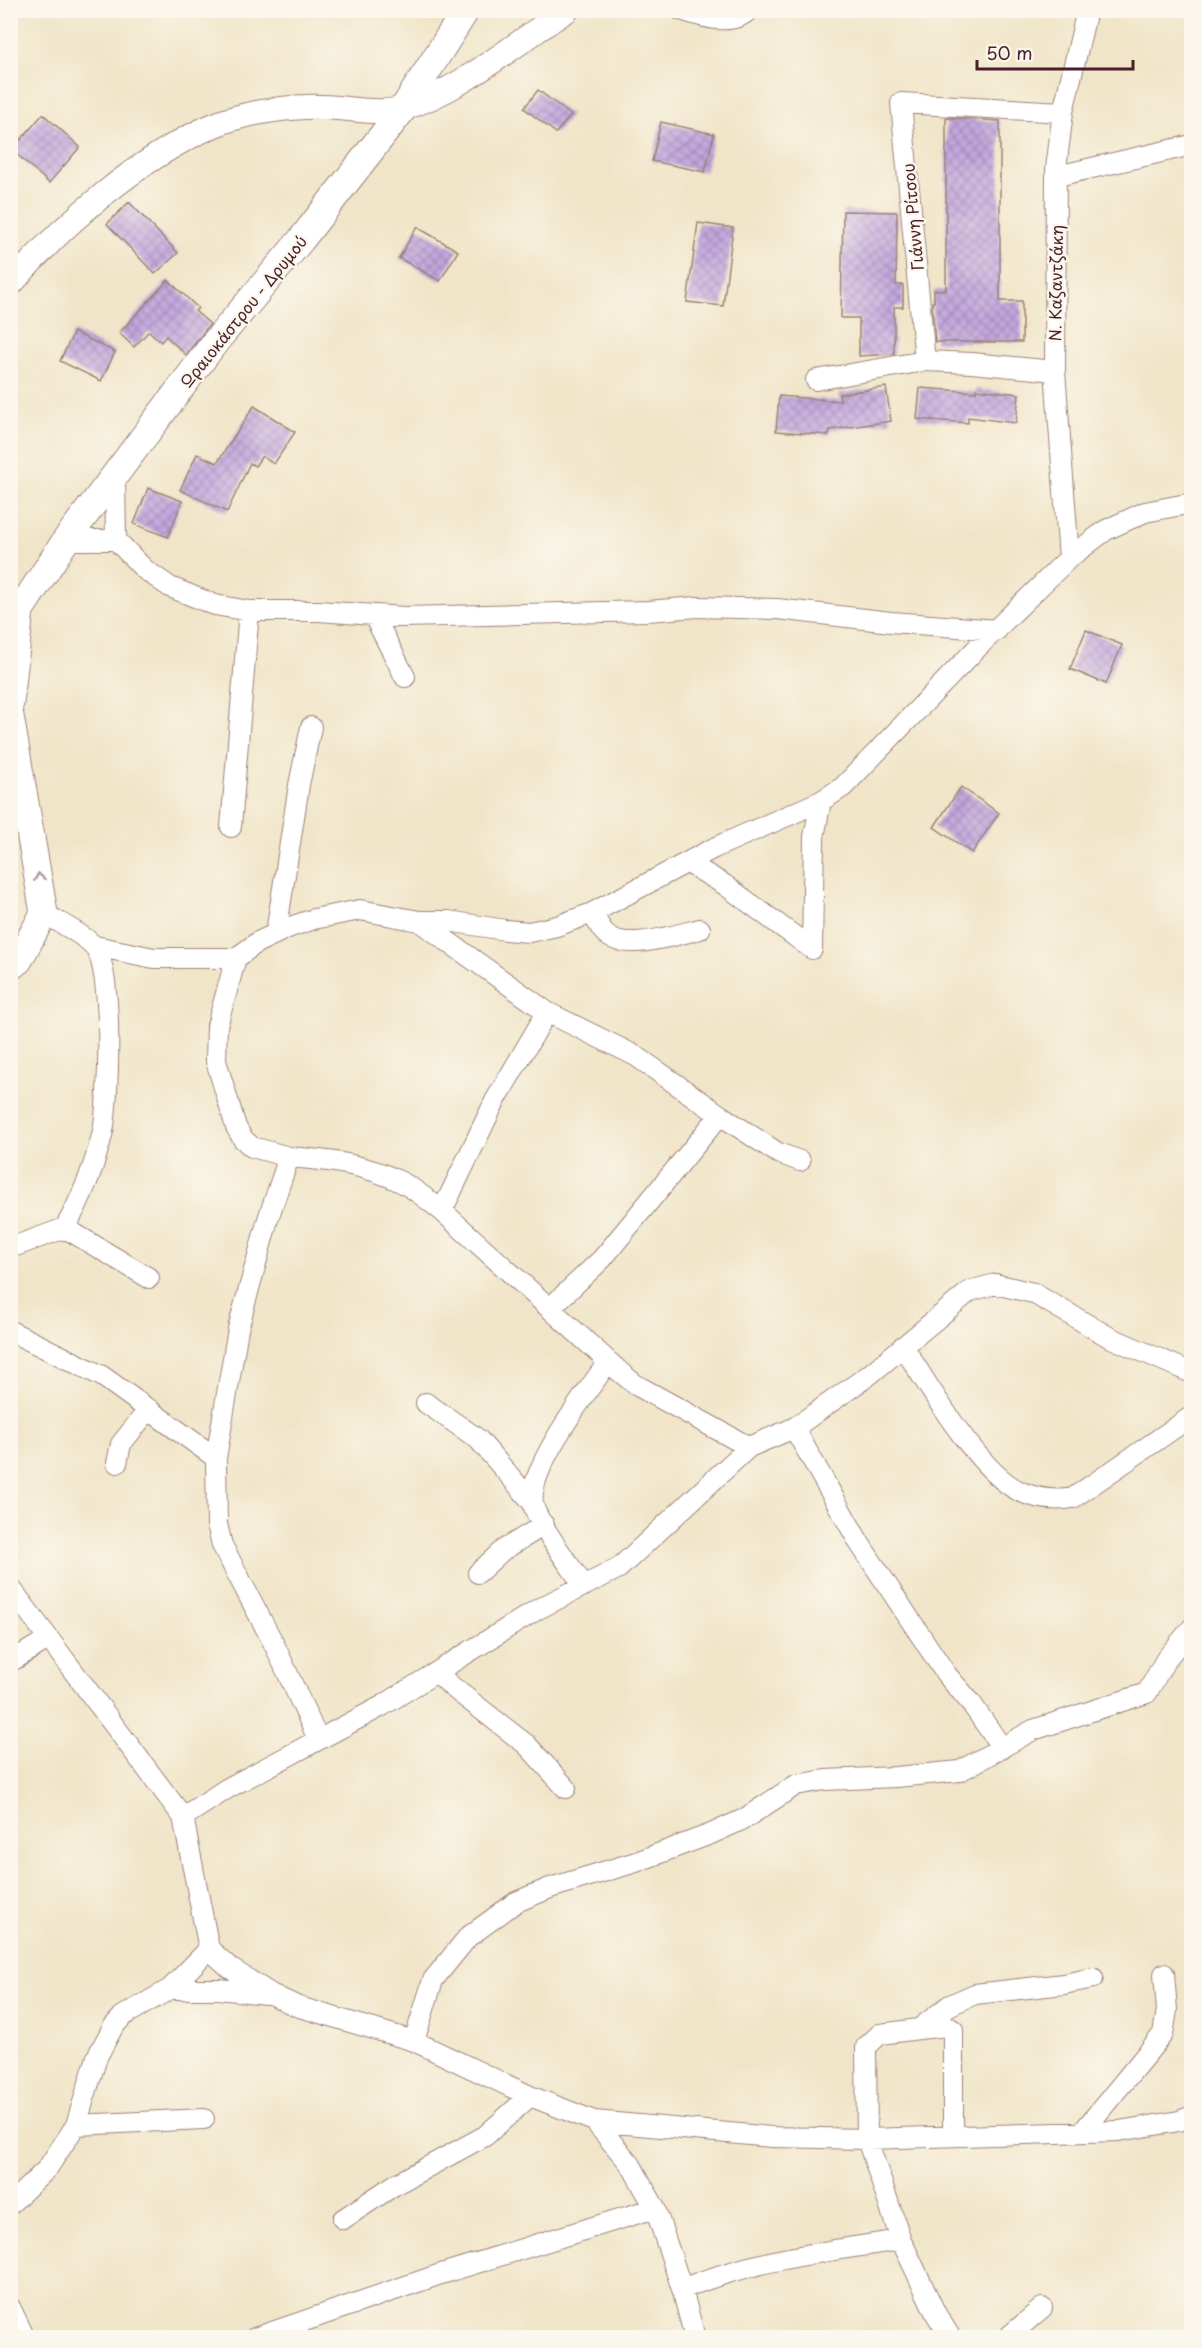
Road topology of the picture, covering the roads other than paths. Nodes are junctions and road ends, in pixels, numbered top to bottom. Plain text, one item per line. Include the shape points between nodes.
1 (466, 10) edge
2 (567, 10) edge
3 (681, 10) edge
4 (749, 10) edge
5 (1087, 10) edge
6 (403, 109) junction
7 (1063, 112) junction
8 (1191, 145) edge
9 (1057, 176) junction
10 (10, 285) edge
11 (925, 361) junction
12 (1054, 371) junction
13 (816, 380) dead end
14 (115, 477) junction
15 (1191, 503) edge
16 (66, 540) junction
17 (116, 540) junction
18 (1069, 558) junction
19 (15, 611) edge
20 (249, 611) junction
21 (374, 615) junction
22 (997, 630) junction
23 (405, 677) dead end
24 (10, 703) edge
25 (10, 716) edge
26 (311, 727) dead end
27 (821, 801) junction
28 (231, 827) dead end
29 (688, 863) junction
30 (592, 913) junction
31 (44, 914) junction
32 (419, 921) junction
33 (700, 929) dead end
34 (276, 933) junction
35 (95, 946) junction
36 (236, 958) junction
37 (10, 967) edge
38 (547, 1012) junction
39 (720, 1115) junction
40 (288, 1157) junction
41 (800, 1161) dead end
42 (442, 1211) junction
43 (65, 1228) junction
44 (10, 1248) edge
45 (149, 1278) dead end
46 (550, 1308) junction
47 (10, 1331) edge
48 (903, 1346) junction
49 (608, 1362) junction
50 (1191, 1373) edge
51 (426, 1403) dead end
52 (149, 1408) junction
53 (1191, 1416) edge
54 (794, 1428) junction
55 (750, 1447) junction
56 (216, 1458) junction
57 (117, 1463) dead end
58 (533, 1503) junction
59 (544, 1526) junction
60 (478, 1573) dead end
61 (584, 1586) junction
62 (10, 1587) edge
63 (1191, 1628) edge
64 (48, 1639) junction
65 (10, 1662) edge
66 (438, 1673) junction
67 (318, 1739) junction
68 (1002, 1748) junction
69 (567, 1788) dead end
70 (183, 1817) junction
71 (209, 1949) junction
72 (1164, 1974) dead end
73 (1093, 1978) dead end
74 (170, 1989) junction
75 (271, 1994) junction
76 (919, 2028) junction
77 (414, 2041) junction
78 (530, 2096) junction
79 (1191, 2116) edge
80 (204, 2119) dead end
81 (594, 2121) junction
82 (76, 2125) junction
83 (1084, 2130) junction
84 (953, 2135) junction
85 (867, 2139) junction
86 (10, 2205) edge
87 (655, 2208) junction
88 (343, 2219) dead end
89 (901, 2240) junction
90 (682, 2289) junction
91 (1042, 2308) dead end
92 (255, 2337) edge
93 (695, 2337) edge
94 (951, 2337) edge
95 (1007, 2337) edge

1 - 6 main road, Ωραιοκάστρου - Δρυμού
2 - 6 street via 462,80
3 - 4 street via 723,20 740,19
5 - 7 street, Ν. Καζαντζάκη
6 - 10 street via 305,107 214,125 180,142 92,203 59,231
6 - 14 main road, Ωραιοκάστρου - Δρυμού via 216,341
7 - 9 street, Ν. Καζαντζάκη
7 - 11 street, Γιάννη Ρίτσου via 901,103
8 - 9 street
9 - 12 street, Ν. Καζαντζάκη
11 - 12 street
11 - 13 street
12 - 18 street, Ν. Καζαντζάκη
14 - 16 main road, Ωραιοκάστρου - Δρυμού
14 - 17 street
15 - 18 street via 1145,512 1106,530
16 - 17 street
16 - 19 main road, Ωραιοκάστρου - Δρυμού
17 - 20 street via 144,569 170,587 215,604
18 - 22 street
19 - 24 main road
20 - 21 street
20 - 28 street
21 - 22 street via 765,608
21 - 23 street
22 - 27 street via 843,787
31 -> 25 main road
26 - 34 street
27 - 29 street
27 - 29 street via 813,837 812,949 725,885
29 - 30 street
30 - 32 street via 529,932
30 - 33 street via 606,935 622,941 638,943
31 - 35 street
31 - 37 main road via 19,960
32 - 34 street via 360,910 314,918
32 - 38 street
34 - 36 street
35 - 36 street via 154,958
35 - 43 street via 102,961 108,1012 103,1128 86,1185
36 - 40 street via 217,1026 216,1061 243,1139 252,1147
38 - 39 street via 636,1056
38 - 42 street via 495,1101
39 - 41 street via 778,1153
39 - 46 street via 602,1259
40 - 42 street via 335,1160 364,1168 401,1182
40 - 56 street via 238,1329
42 - 46 street
43 - 44 street
43 - 45 street
46 - 49 street
47 - 52 street via 102,1376
48 - 50 street via 970,1292 995,1284 1033,1293 1108,1337
48 - 53 street via 960,1433 997,1475 1018,1491 1042,1498 1073,1498
48 - 54 street
49 - 55 street via 636,1384
49 - 58 street via 569,1416 539,1471
51 - 58 street via 478,1439
52 - 56 street
52 - 57 street via 121,1444
54 - 55 street
54 - 68 street via 860,1544 946,1674
55 - 61 street via 619,1568
56 - 67 street via 217,1524 222,1545
58 - 59 street
59 - 60 street via 503,1550
59 - 61 street
61 - 66 street via 538,1609
62 - 64 street
63 - 68 street via 1166,1659 1147,1693 1045,1725
64 - 65 street
64 - 70 street
66 - 67 street
66 - 69 street via 527,1745
67 - 70 street
68 - 77 street via 960,1771 796,1785 744,1819 711,1834 516,1902 468,1937 433,1980
70 - 71 street
71 - 74 street
71 - 75 street via 230,1968
72 - 83 street via 1167,2010 1163,2034
73 - 76 street via 975,1994 950,2005
74 - 75 street
74 - 82 street via 123,2016 113,2027 97,2057
75 - 77 street via 296,2006
76 - 84 street via 947,2026 953,2030
76 - 85 street via 880,2034 867,2048
77 - 78 street
78 - 81 street
78 - 88 street via 484,2136 396,2184
79 - 83 street via 1144,2129
80 - 82 street
81 - 85 street via 772,2137
81 - 87 street via 631,2165
82 - 86 street via 47,2169
83 - 84 street
84 - 85 street
85 - 89 street
87 - 90 street
87 - 92 street
89 - 90 street via 790,2257
89 - 94 street
90 - 93 street
91 - 95 street

